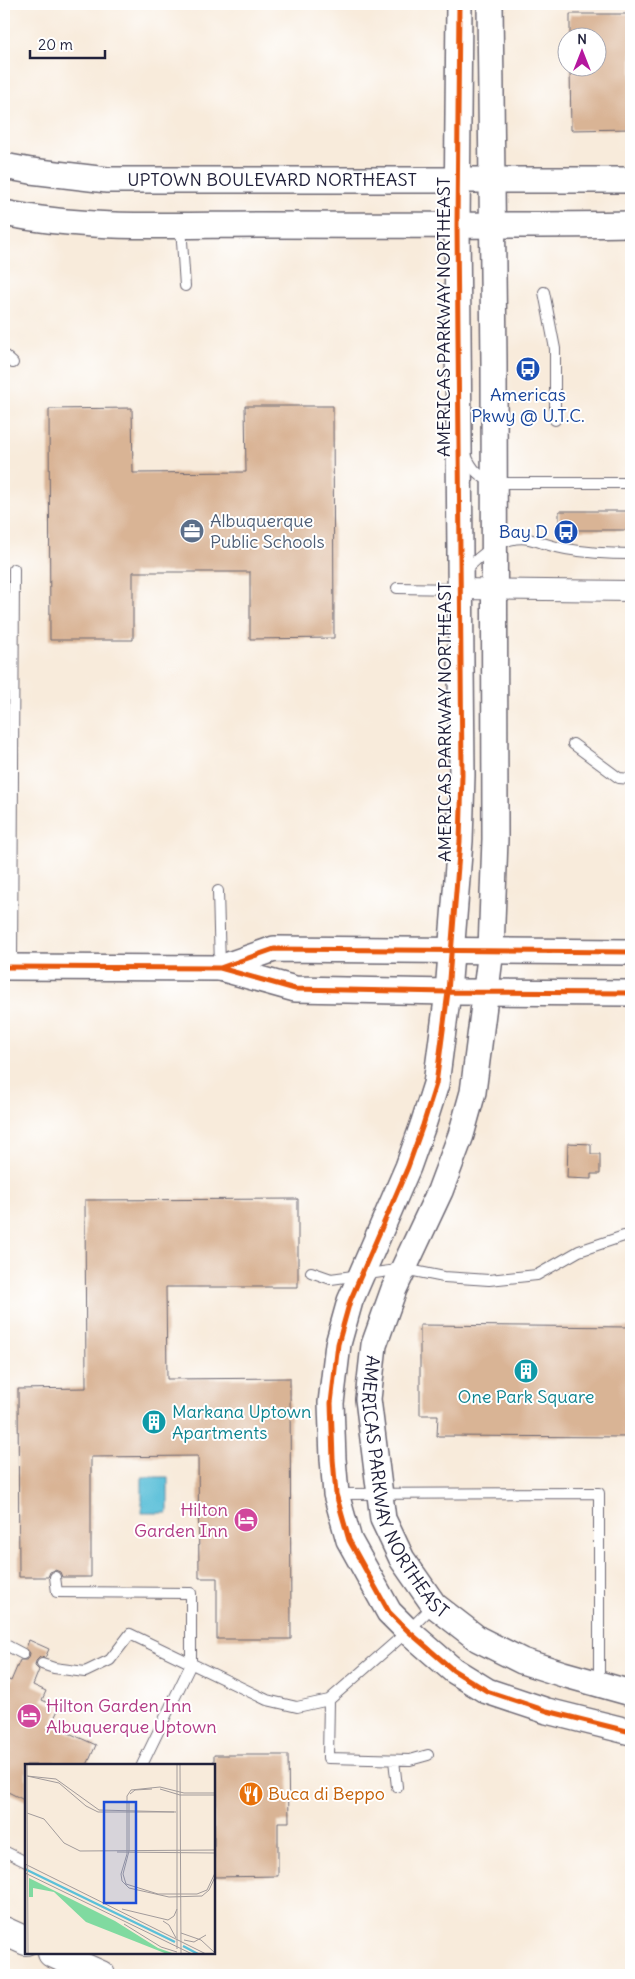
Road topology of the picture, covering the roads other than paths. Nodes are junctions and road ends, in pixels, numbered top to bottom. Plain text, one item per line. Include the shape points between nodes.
1 (459, 4) edge
2 (490, 4) edge
3 (4, 166) edge
4 (457, 180) junction
5 (492, 180) junction
6 (631, 180) edge
7 (4, 213) edge
8 (631, 224) edge
9 (181, 225) junction
10 (457, 226) junction
11 (493, 226) junction
12 (185, 286) dead end
13 (544, 292) dead end
14 (4, 355) edge
15 (14, 363) dead end
16 (555, 420) dead end
17 (459, 438) junction
18 (494, 483) junction
19 (631, 483) edge
20 (495, 546) junction
21 (631, 554) edge
22 (14, 569) dead end
23 (459, 582) junction
24 (396, 588) dead end
25 (495, 589) junction
26 (631, 590) edge
27 (573, 744) dead end
28 (631, 779) edge
29 (218, 891) dead end
30 (450, 950) junction
31 (490, 950) junction
32 (631, 952) edge
33 (8, 967) edge
34 (220, 968) junction
35 (448, 992) junction
36 (486, 992) junction
37 (631, 993) edge
38 (631, 1237) edge
39 (404, 1269) junction
40 (311, 1272) dead end
41 (360, 1276) junction
42 (336, 1494) junction
43 (379, 1494) junction
44 (55, 1576) dead end
45 (434, 1605) junction
46 (408, 1631) junction
47 (4, 1644) edge
48 (23, 1654) dead end
49 (42, 1664) dead end
50 (191, 1664) junction
51 (598, 1684) junction
52 (631, 1692) edge
53 (329, 1700) junction
54 (631, 1732) edge
55 (428, 1755) dead end
56 (394, 1760) junction
57 (142, 1764) edge
58 (397, 1787) dead end
59 (4, 1851) edge
60 (25, 1862) edge
61 (4, 1931) edge
62 (25, 1941) edge
63 (54, 1954) edge
64 (100, 1975) edge

1 - 4 street, AMERICAS PARKWAY NORTHEAST
2 - 5 street, AMERICAS PARKWAY NORTHEAST
3 - 4 street, UPTOWN BOULEVARD NORTHEAST via 107,180
4 - 5 street, UPTOWN BOULEVARD NORTHEAST
4 - 10 street, AMERICAS PARKWAY NORTHEAST
5 - 6 street, UPTOWN BOULEVARD NORTHEAST
5 - 11 street, AMERICAS PARKWAY NORTHEAST
7 - 9 street via 106,225
8 - 11 street
9 - 10 street
9 - 12 lane
10 - 11 street
10 - 17 street, AMERICAS PARKWAY NORTHEAST
11 - 18 street, AMERICAS PARKWAY NORTHEAST
13 - 16 lane via 555,349
14 - 15 lane
17 - 18 lane via 470,464 481,477
17 - 23 street, AMERICAS PARKWAY NORTHEAST
18 - 19 lane
18 - 20 street, AMERICAS PARKWAY NORTHEAST
20 - 21 lane via 528,539 566,549
20 - 23 lane via 470,566
20 - 25 street, AMERICAS PARKWAY NORTHEAST
22 - 33 lane
23 - 24 lane
23 - 25 street
23 - 30 street, AMERICAS PARKWAY NORTHEAST via 461,804
25 - 26 street
25 - 31 street, AMERICAS PARKWAY NORTHEAST via 495,839
27 - 28 lane via 619,778
29 - 34 lane
30 - 31 street
30 - 34 street via 274,949
30 - 35 street, AMERICAS PARKWAY NORTHEAST
31 - 32 street
31 - 36 street, AMERICAS PARKWAY NORTHEAST
33 - 34 street
34 - 35 street via 295,989
35 - 36 street
35 - 41 street, AMERICAS PARKWAY NORTHEAST via 436,1084 405,1173
36 - 37 street
36 - 39 street, AMERICAS PARKWAY NORTHEAST via 473,1092 461,1135 440,1191
38 - 39 lane via 624,1236 579,1251 537,1274 489,1280 444,1277
39 - 41 lane
39 - 43 street, AMERICAS PARKWAY NORTHEAST via 374,1345 368,1399
40 - 41 lane via 331,1279
41 - 42 street, AMERICAS PARKWAY NORTHEAST via 338,1344 331,1403
42 - 43 lane
42 - 46 street, AMERICAS PARKWAY NORTHEAST via 349,1540 389,1612
43 - 45 street, AMERICAS PARKWAY NORTHEAST via 383,1519 402,1559
43 - 51 lane via 599,1493
44 - 50 lane via 57,1592 191,1593
45 - 46 lane
45 - 51 street, AMERICAS PARKWAY NORTHEAST via 478,1639 522,1661
46 - 53 lane
46 - 54 street, AMERICAS PARKWAY NORTHEAST via 453,1670 487,1691 547,1711
47 - 48 lane
49 - 50 lane via 85,1672 110,1660 130,1634
50 - 53 lane via 268,1700 297,1707
50 - 57 lane
51 - 52 street, AMERICAS PARKWAY NORTHEAST
53 - 56 lane via 328,1758
55 - 56 lane
56 - 58 lane
59 - 60 lane
61 - 62 highway
63 - 64 highway

